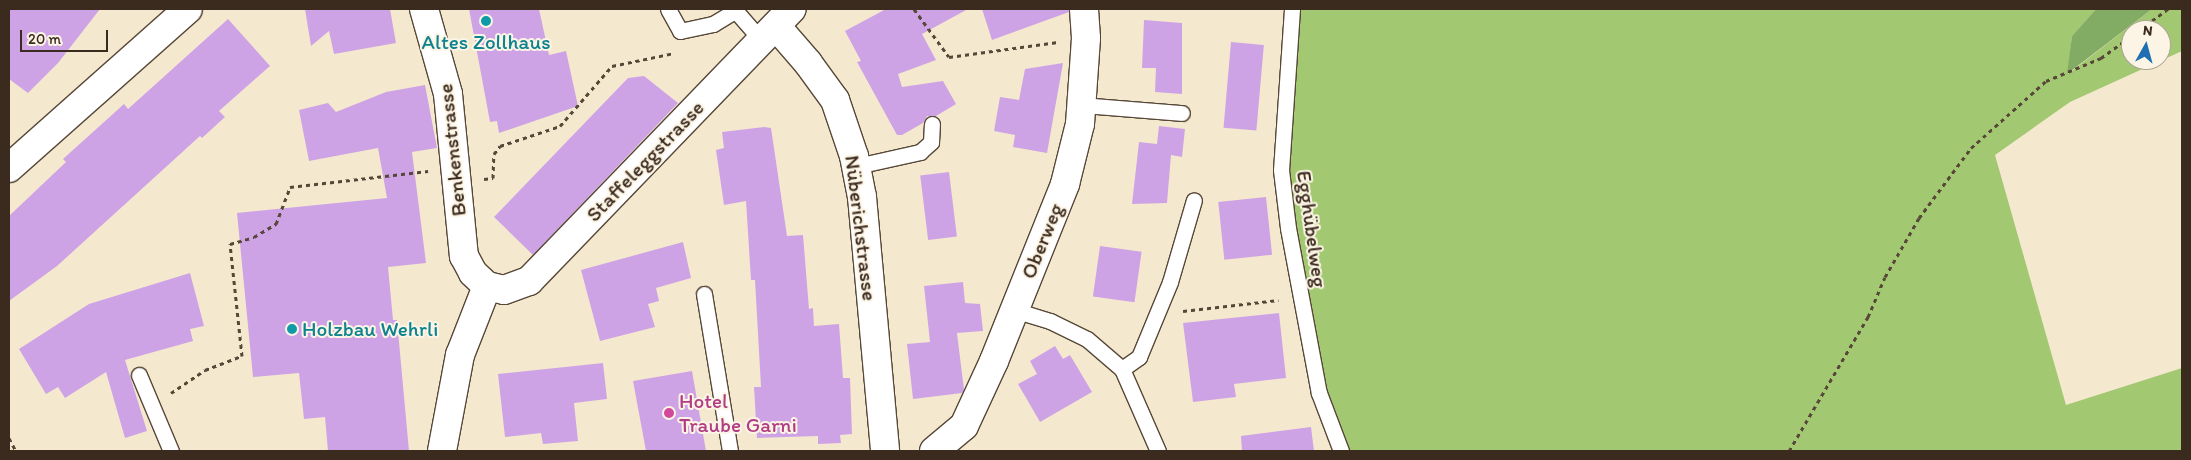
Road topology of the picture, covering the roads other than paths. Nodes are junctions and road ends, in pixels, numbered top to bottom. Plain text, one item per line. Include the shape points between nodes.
1 (424, 9) edge
2 (668, 9) edge
3 (1084, 9) edge
4 (1292, 9) edge
5 (734, 10) edge
6 (174, 13) edge
7 (777, 25) edge
8 (1082, 105) junction
9 (1182, 113) dead end
10 (932, 124) dead end
11 (857, 166) junction
12 (9, 168) edge
13 (1194, 200) dead end
14 (487, 286) junction
15 (704, 294) dead end
16 (1014, 310) junction
17 (1122, 370) junction
18 (139, 375) dead end
19 (171, 451) edge
20 (442, 451) edge
21 (730, 451) edge
22 (885, 451) edge
23 (934, 451) edge
24 (1158, 451) edge
25 (1342, 451) edge

1 - 14 street, Benkenstrasse via 448,94 464,256 472,274
2 - 5 lane via 680,31 713,24
3 - 8 street, Oberweg via 1086,38
4 - 25 lane, Egghübelweg via 1281,170 1320,393
5 - 7 lane
6 - 12 street
7 - 11 street, Nüberichstrasse via 834,100
7 - 14 street, Staffeleggstrasse via 529,281 504,290
8 - 9 lane
8 - 16 street, Oberweg via 1065,184
10 - 11 lane via 931,142 920,152
11 - 22 street, Nüberichstrasse
13 - 17 lane via 1170,282 1140,357
14 - 20 street via 460,355
15 - 21 lane
16 - 17 lane via 1050,321 1087,338
16 - 23 street, Oberweg via 964,426
17 - 24 lane
18 - 19 lane

